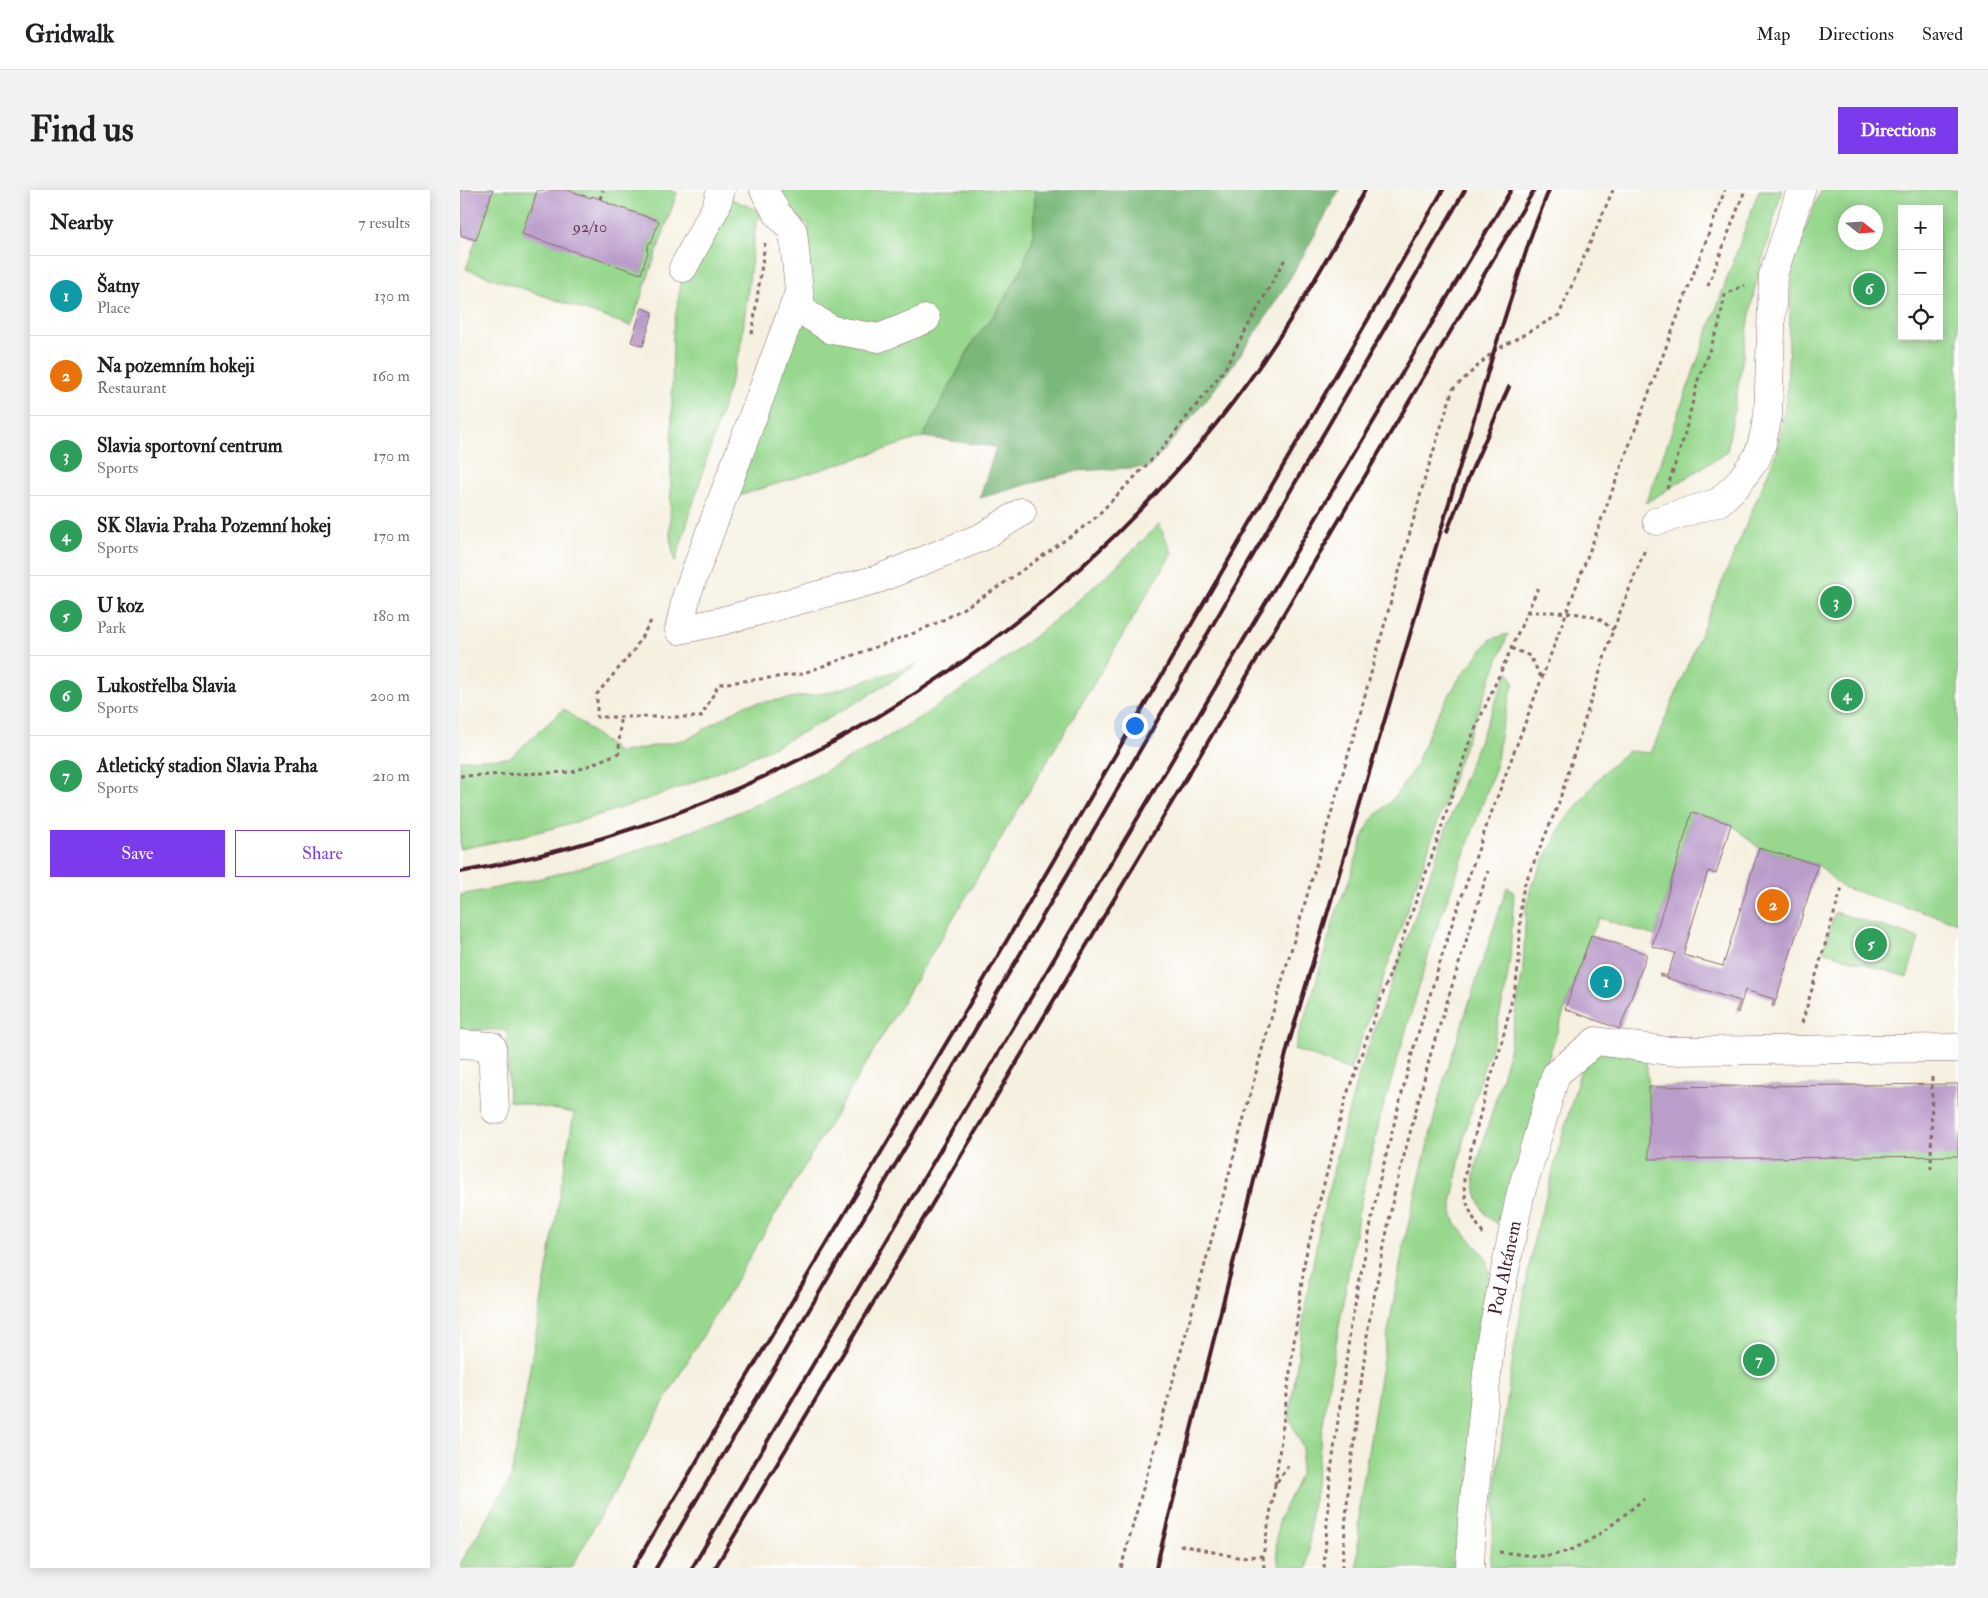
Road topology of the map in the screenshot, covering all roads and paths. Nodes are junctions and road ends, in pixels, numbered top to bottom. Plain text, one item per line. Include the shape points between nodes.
1 (603, 190) edge
2 (721, 190) edge
3 (764, 190) edge
4 (1613, 190) edge
5 (1725, 190) edge
6 (1745, 190) edge
7 (1802, 190) edge
8 (600, 199) dead end
9 (765, 241) dead end
10 (682, 268) dead end
11 (1708, 286) dead end
12 (1734, 289) dead end
13 (798, 295) junction
14 (926, 319) dead end
15 (751, 336) dead end
16 (1022, 512) dead end
17 (1657, 521) junction
18 (1538, 588) dead end
19 (1527, 612) junction
20 (1567, 613) junction
21 (653, 617) dead end
22 (1613, 630) junction
23 (1511, 648) junction
24 (1542, 679) junction
25 (701, 717) dead end
26 (620, 718) junction
27 (460, 776) edge
28 (1488, 871) dead end
29 (1842, 886) dead end
30 (460, 1044) edge
31 (1958, 1048) edge
32 (1793, 1050) junction
33 (1931, 1091) dead end
34 (495, 1110) dead end
35 (1931, 1170) dead end
36 (1484, 1236) dead end
37 (1288, 1466) dead end
38 (1275, 1485) junction
39 (1644, 1499) dead end
40 (1180, 1546) dead end
41 (1263, 1556) junction
42 (1470, 1559) edge
43 (1121, 1568) edge
44 (1264, 1568) edge
45 (1324, 1568) edge
46 (1342, 1568) edge

1 - 8 path
2 - 10 lane via 716,207
3 - 13 lane via 777,213 794,231
4 - 43 path via 1559,315 1494,351 1453,389 1263,1046
5 - 20 path
6 - 11 path
7 - 17 lane via 1773,275 1768,416 1762,447 1737,484 1719,502
9 - 15 path
12 - 17 path via 1725,294
13 - 14 lane via 801,310 832,330 879,338
13 - 16 lane via 687,594 678,630 878,579 982,537
17 - 22 path
18 - 19 path
19 - 20 path
19 - 23 path
20 - 22 path via 1600,620
20 - 24 path
21 - 26 path via 634,650 597,694 597,717
22 - 36 path via 1558,805 1524,886 1516,983 1464,1177 1466,1202
23 - 24 path via 1530,656
23 - 38 path via 1469,743 1346,1097 1305,1259
24 - 45 path via 1451,927 1413,1050 1379,1183 1348,1344 1330,1479
25 - 26 path
26 - 27 path via 619,753 573,772
28 - 46 path via 1430,1053 1394,1190 1368,1328 1348,1480
29 - 32 path
30 - 34 lane via 492,1046
31 - 32 lane, Pod Altánem
32 - 42 lane, Pod Altánem via 1668,1051 1596,1041 1556,1074 1520,1196 1490,1345
33 - 35 path
37 - 38 path
38 - 41 path
39 - 42 path via 1590,1541 1572,1550 1541,1556
40 - 41 path via 1237,1556
41 - 44 path

